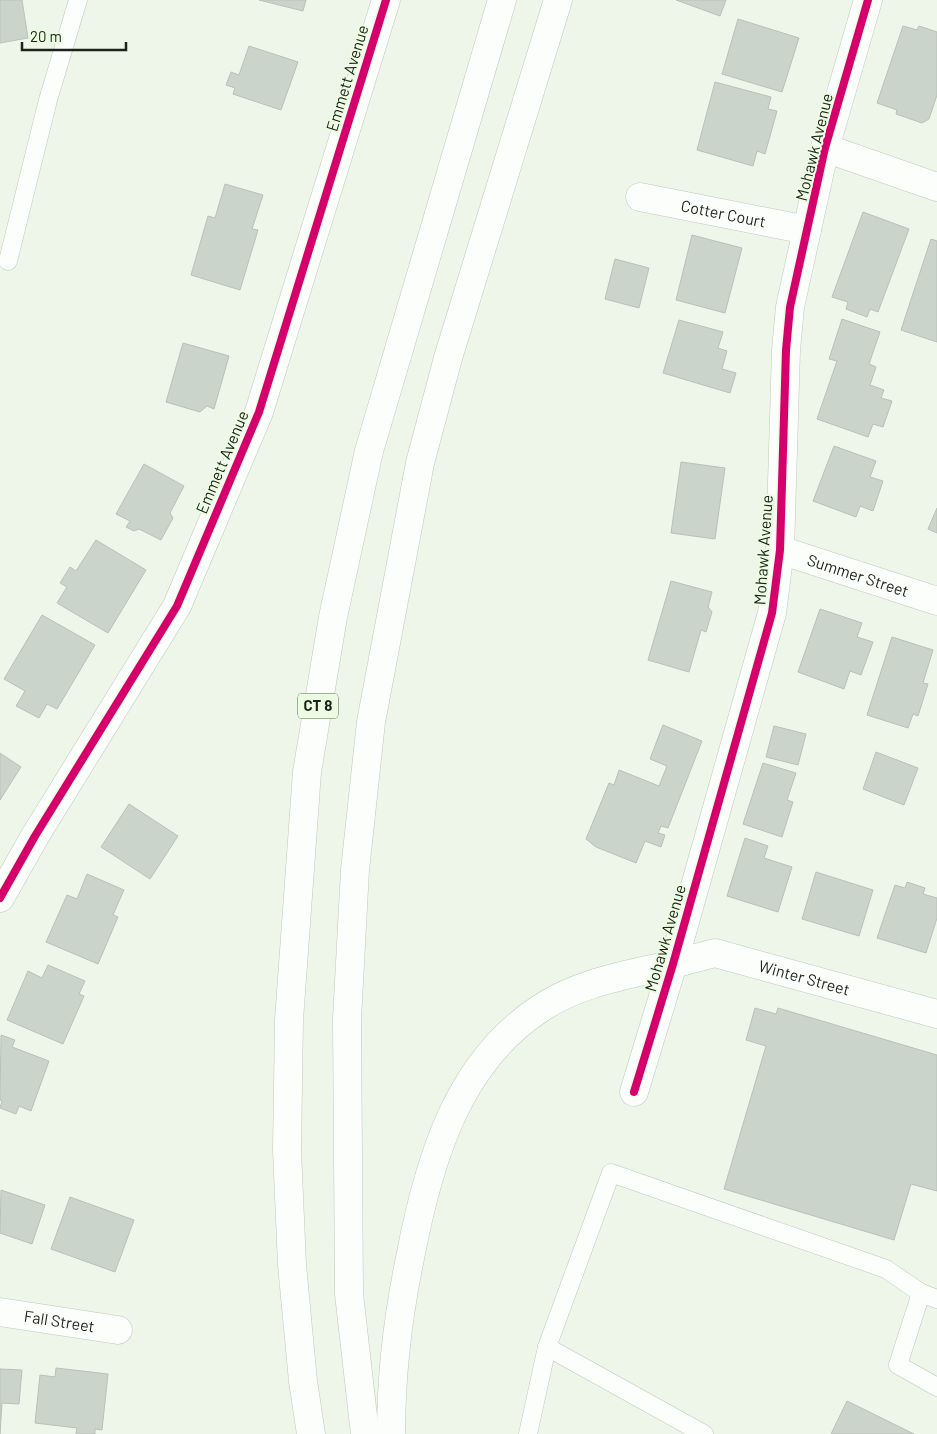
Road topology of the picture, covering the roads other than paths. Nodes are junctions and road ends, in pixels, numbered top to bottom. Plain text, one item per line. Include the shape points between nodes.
1 (78, 0) edge
2 (386, 0) edge
3 (502, 0) edge
4 (558, 0) edge
5 (868, 0) edge
6 (825, 148) junction
7 (937, 187) edge
8 (640, 197) dead end
9 (808, 230) junction
10 (8, 261) dead end
11 (780, 550) junction
12 (937, 601) edge
13 (0, 898) edge
14 (673, 964) junction
15 (937, 1014) edge
16 (634, 1092) dead end
17 (929, 1296) edge
18 (0, 1312) edge
19 (118, 1330) dead end
20 (546, 1347) junction
21 (937, 1387) edge
22 (311, 1434) edge
23 (365, 1434) edge
24 (391, 1434) edge
25 (528, 1434) edge
26 (704, 1434) edge

1 - 10 lane via 48,100
2 - 13 main road, Emmett Avenue via 259,412 177,606
3 - 22 main road, CT 8 via 369,451 333,617 307,772 289,1020 287,1150 292,1265
4 - 23 main road via 448,358 420,463 371,722 355,870 347,1019 349,1294
5 - 6 main road, Mohawk Avenue
6 - 7 main road
6 - 9 main road, Mohawk Avenue
8 - 9 main road, Cotter Court
9 - 11 main road, Mohawk Avenue via 790,307 786,350
11 - 12 main road, Summer Street
11 - 14 main road, Mohawk Avenue via 772,612
14 - 15 main road, Winter Street via 715,953
14 - 16 main road, Mohawk Avenue
14 - 24 main road, Winter Street via 569,992 540,1008 479,1066 438,1145 416,1226 400,1305
17 - 20 lane via 886,1269 611,1173
17 - 21 lane via 898,1365
18 - 19 main road, Fall Street
20 - 25 lane
20 - 26 lane

